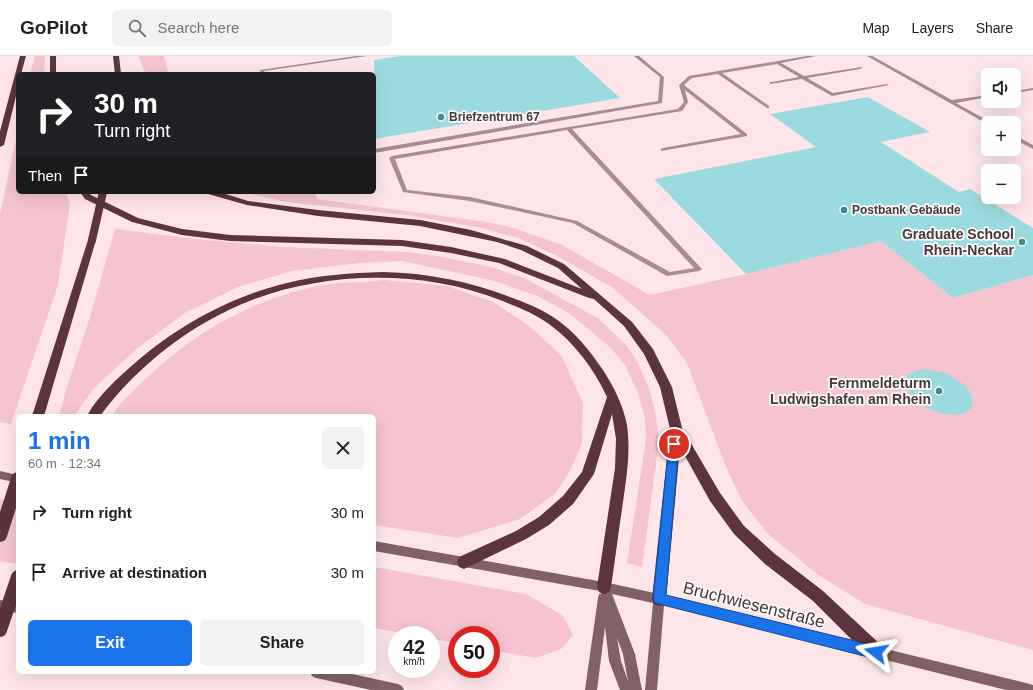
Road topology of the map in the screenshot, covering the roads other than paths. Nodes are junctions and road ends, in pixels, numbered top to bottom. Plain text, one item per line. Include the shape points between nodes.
1 (23, 56) edge
2 (53, 56) edge
3 (116, 56) edge
4 (365, 56) edge
5 (636, 56) edge
6 (814, 56) edge
7 (869, 56) edge
8 (777, 62) junction
9 (860, 68) dead end
10 (19, 72) edge
11 (53, 72) edge
12 (118, 72) edge
13 (262, 72) edge
14 (718, 72) junction
15 (802, 78) junction
16 (16, 83) edge
17 (772, 83) dead end
18 (681, 85) junction
19 (887, 85) dead end
20 (1033, 90) edge
21 (1021, 91) edge
22 (981, 97) edge
23 (951, 102) junction
24 (767, 107) dead end
25 (981, 119) edge
26 (569, 128) junction
27 (1021, 141) edge
28 (0, 145) edge
29 (1033, 148) edge
30 (663, 150) dead end
31 (376, 151) edge
32 (86, 194) edge
33 (103, 194) edge
34 (218, 194) edge
35 (602, 300) junction
36 (612, 397) junction
37 (39, 414) edge
38 (95, 414) edge
39 (676, 429) junction
40 (0, 476) edge
41 (16, 479) edge
42 (16, 485) edge
43 (0, 535) edge
44 (376, 546) edge
45 (464, 562) junction
46 (16, 583) edge
47 (604, 587) junction
48 (659, 599) junction
49 (0, 605) edge
50 (16, 608) edge
51 (0, 630) edge
52 (876, 652) junction
53 (325, 674) edge
54 (398, 690) edge
55 (591, 690) edge
56 (626, 690) edge
57 (636, 690) edge
58 (650, 690) edge
59 (1030, 690) edge

1 - 10 highway
2 - 11 highway
3 - 12 highway
4 - 13 street via 262,70
5 - 31 street via 662,77 660,102
6 - 8 street
7 - 23 street
8 - 14 street
8 - 15 street
9 - 15 street
14 - 18 street via 691,77
14 - 24 street
15 - 17 street
15 - 19 street via 832,95
16 - 28 highway
18 - 26 street via 686,102 680,110
18 - 30 street via 745,135
20 - 21 street
22 - 23 street
23 - 25 street
26 - 26 street via 651,216 699,269 670,274 575,222 470,199 405,191 392,158
27 - 29 street
32 - 35 highway via 135,220 182,232 230,238 402,243 452,250 502,261
33 - 37 highway, bridge via 92,240
34 - 35 highway via 254,204 311,213 420,223 500,240 524,248 561,266
35 - 39 highway via 628,324 649,352 666,387
36 - 38 highway via 588,356 557,325 524,306 464,284 410,275 376,275 311,281 272,289 244,300 197,324 165,345 131,374
36 - 45 highway via 588,474 568,500 544,521 521,535
36 - 47 highway via 619,420 623,449
39 - 48 highway
39 - 52 highway via 715,497 739,530 770,559 818,596
40 - 41 main road
42 - 43 highway, bridge
44 - 45 main road, Bruchwiesenstraße
45 - 47 main road, Bruchwiesenstraße
46 - 51 highway, bridge
47 - 48 main road, Bruchwiesenstraße
47 - 55 main road
47 - 56 main road via 615,661
47 - 57 main road via 629,654
48 - 52 main road, Bruchwiesenstraße
48 - 58 main road
49 - 50 main road
52 - 59 main road, Bruchwiesenstraße
53 - 54 main road

